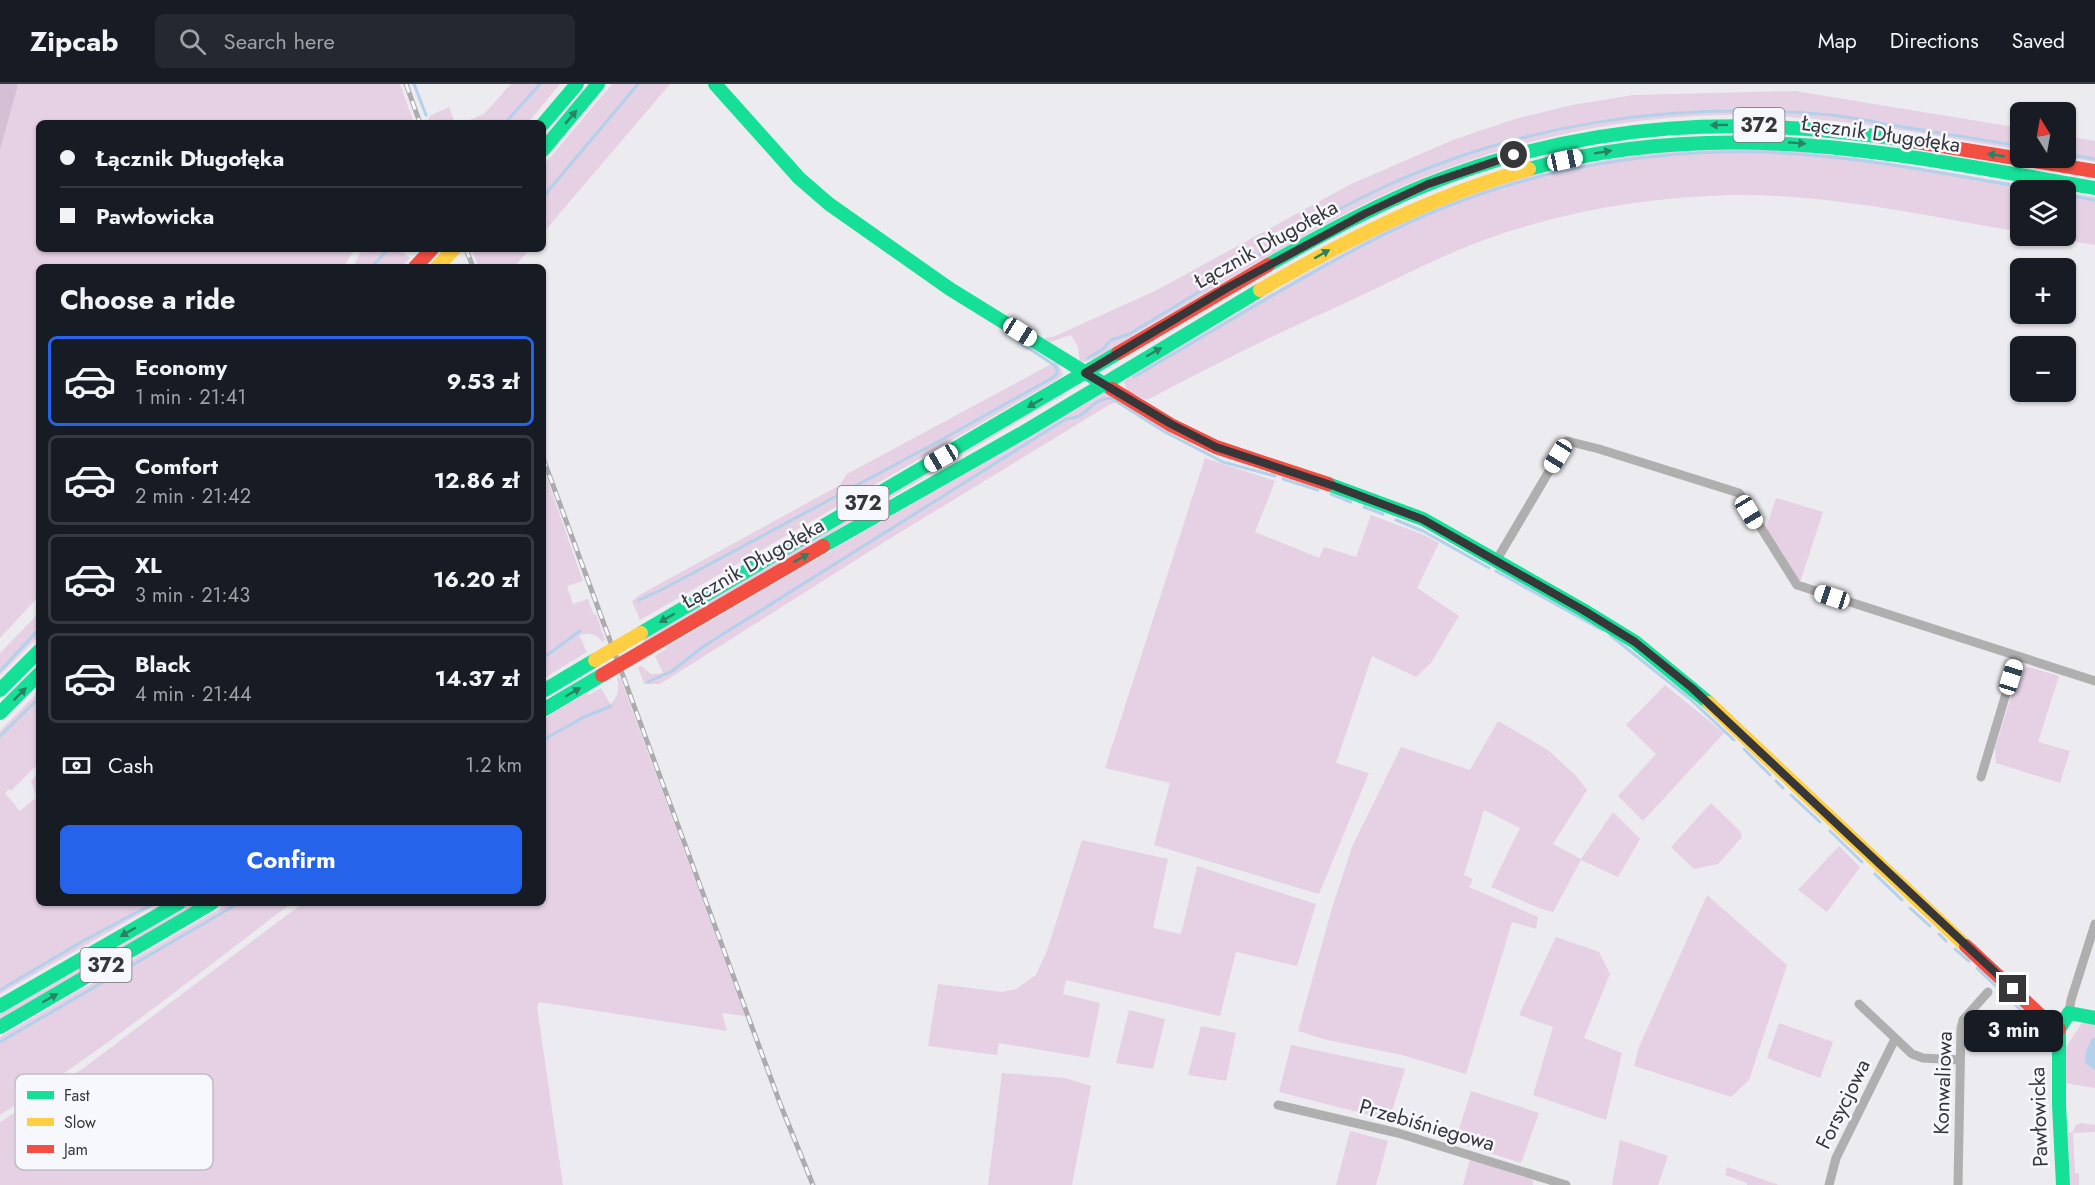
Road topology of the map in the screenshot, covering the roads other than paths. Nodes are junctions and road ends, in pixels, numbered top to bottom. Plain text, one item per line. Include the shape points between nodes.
1 (577, 84) edge
2 (598, 84) edge
3 (715, 84) edge
4 (546, 120) edge
5 (546, 146) edge
6 (2095, 171) edge
7 (2095, 188) edge
8 (429, 252) edge
9 (451, 252) edge
10 (418, 264) edge
11 (440, 264) edge
12 (1085, 373) junction
13 (1104, 382) junction
14 (1496, 561) junction
15 (36, 654) edge
16 (2017, 657) junction
17 (36, 677) edge
18 (2095, 681) edge
19 (546, 689) edge
20 (0, 690) edge
21 (546, 708) edge
22 (0, 713) edge
23 (1981, 777) dead end
24 (174, 906) edge
25 (207, 906) edge
26 (2095, 924) edge
27 (1988, 992) dead end
28 (1859, 1004) dead end
29 (0, 1006) edge
30 (2069, 1013) junction
31 (2095, 1018) edge
32 (0, 1027) edge
33 (2059, 1029) junction
34 (1895, 1040) junction
35 (1960, 1060) junction
36 (1278, 1105) dead end
37 (1566, 1185) edge
38 (1829, 1185) edge
39 (1958, 1185) edge
40 (2063, 1185) edge

1 - 4 main road
5 -> 2 main road
3 - 12 main road via 778,155 829,204 950,289
6 -> 12 main road, Łącznik Długołęka / 372 via 1807,127 1701,125 1582,139 1472,168 1376,208 1227,288
13 -> 7 main road, Łącznik Długołęka / 372 via 1380,224 1480,183 1586,155 1688,142 1796,143 1890,154
8 - 10 main road
9 - 11 main road
12 - 13 main road
12 -> 19 main road, Łącznik Długołęka / 372, bridge
13 - 14 main road via 1216,447 1422,519
21 -> 13 main road, Łącznik Długołęka / 372, bridge
14 - 16 street via 1567,441 1739,493 1797,585
14 - 33 main road via 1635,642 1684,681
15 - 20 main road
16 - 18 street
16 - 23 street
22 -> 17 main road
24 -> 29 main road, 372
32 -> 25 main road, 372
26 - 30 street
27 - 35 street, Konwaliowa via 1963,1020
28 - 34 street
30 - 31 main road
30 - 33 main road
33 - 40 main road, Pawłowicka
34 - 35 street via 1923,1058
34 - 38 street, Forsycjowa via 1841,1146
35 - 39 street, Konwaliowa
36 - 37 street, Przebiśniegowa via 1398,1133

